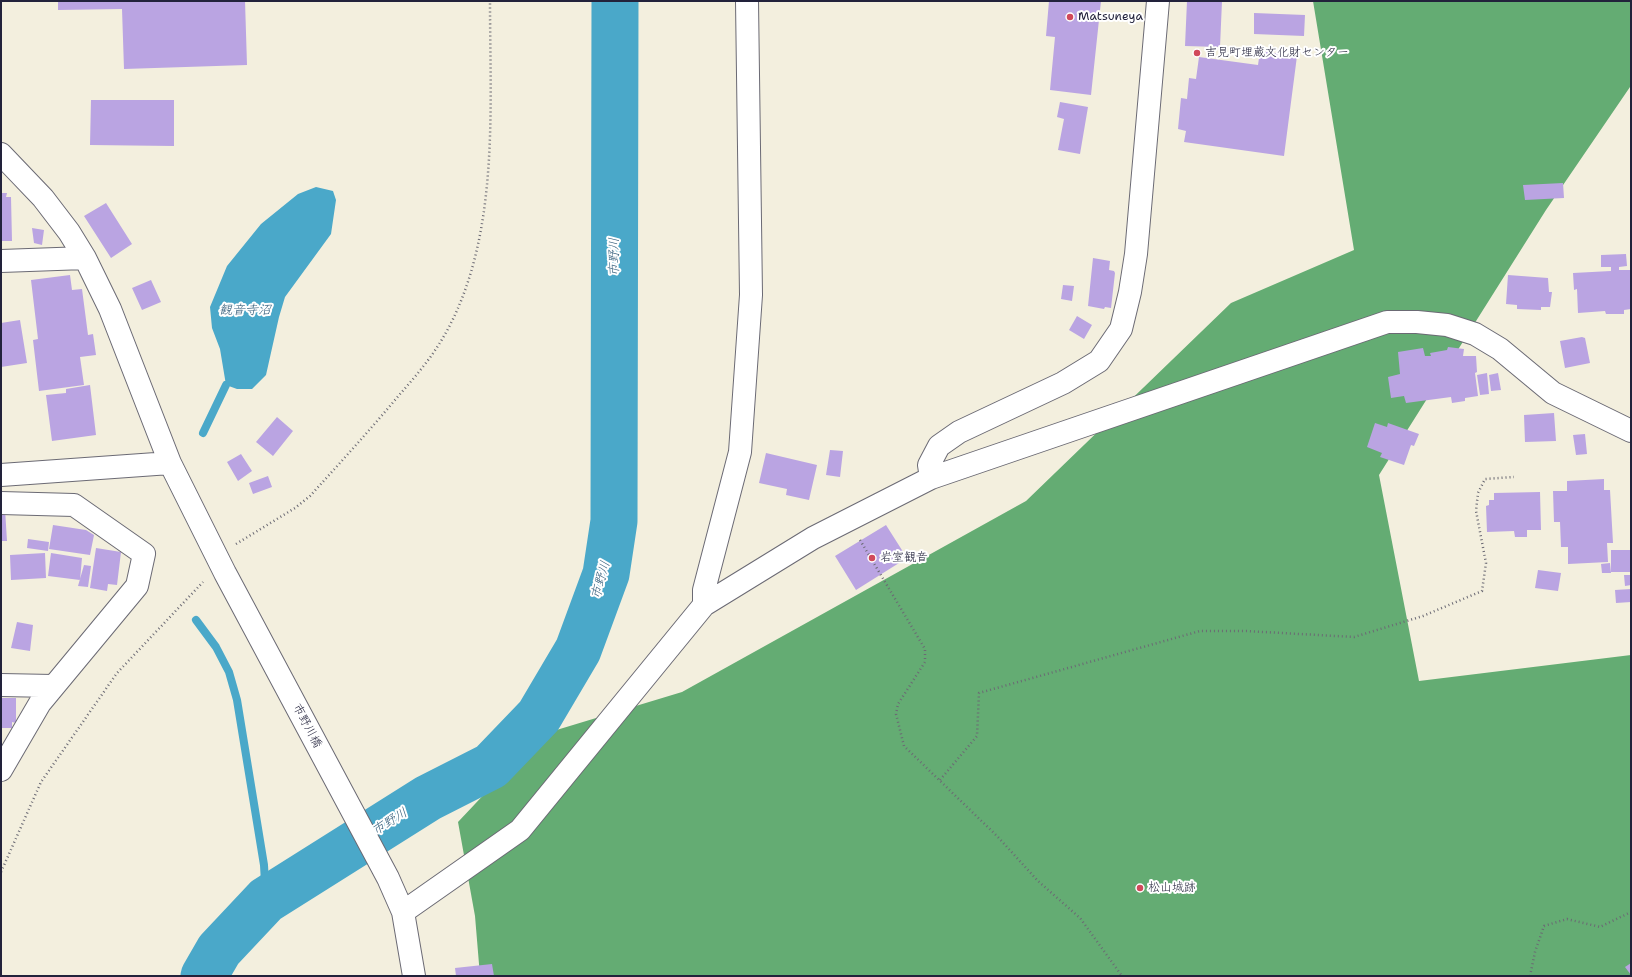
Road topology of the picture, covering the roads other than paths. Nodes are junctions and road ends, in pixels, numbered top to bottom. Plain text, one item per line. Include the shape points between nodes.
1 (747, 1) edge
2 (1158, 1) edge
3 (1, 154) edge
4 (85, 258) junction
5 (1, 261) edge
6 (1631, 431) edge
7 (170, 463) junction
8 (1, 475) edge
9 (931, 478) junction
10 (1, 503) edge
11 (704, 605) junction
12 (1, 684) edge
13 (53, 686) junction
14 (1, 770) edge
15 (403, 912) junction
16 (414, 976) edge

1 - 11 street via 750,310 740,452 704,590
2 - 9 street via 1136,254 1121,328 1098,361 1063,383 959,432 939,446 929,465
3 - 4 street, 市野川橋 via 42,198 69,232
4 - 5 street
4 - 7 street, 市野川橋 via 110,309
6 - 9 street via 1553,393 1500,349 1475,334 1447,325 1387,322
7 - 8 street
7 - 15 street, 市野川橋 via 222,568 388,878
9 - 11 street via 813,538
10 - 13 street via 74,505 144,554 137,586
11 - 15 street via 520,830
12 - 13 street
13 - 14 street via 40,703
15 - 16 street, 市野川橋

